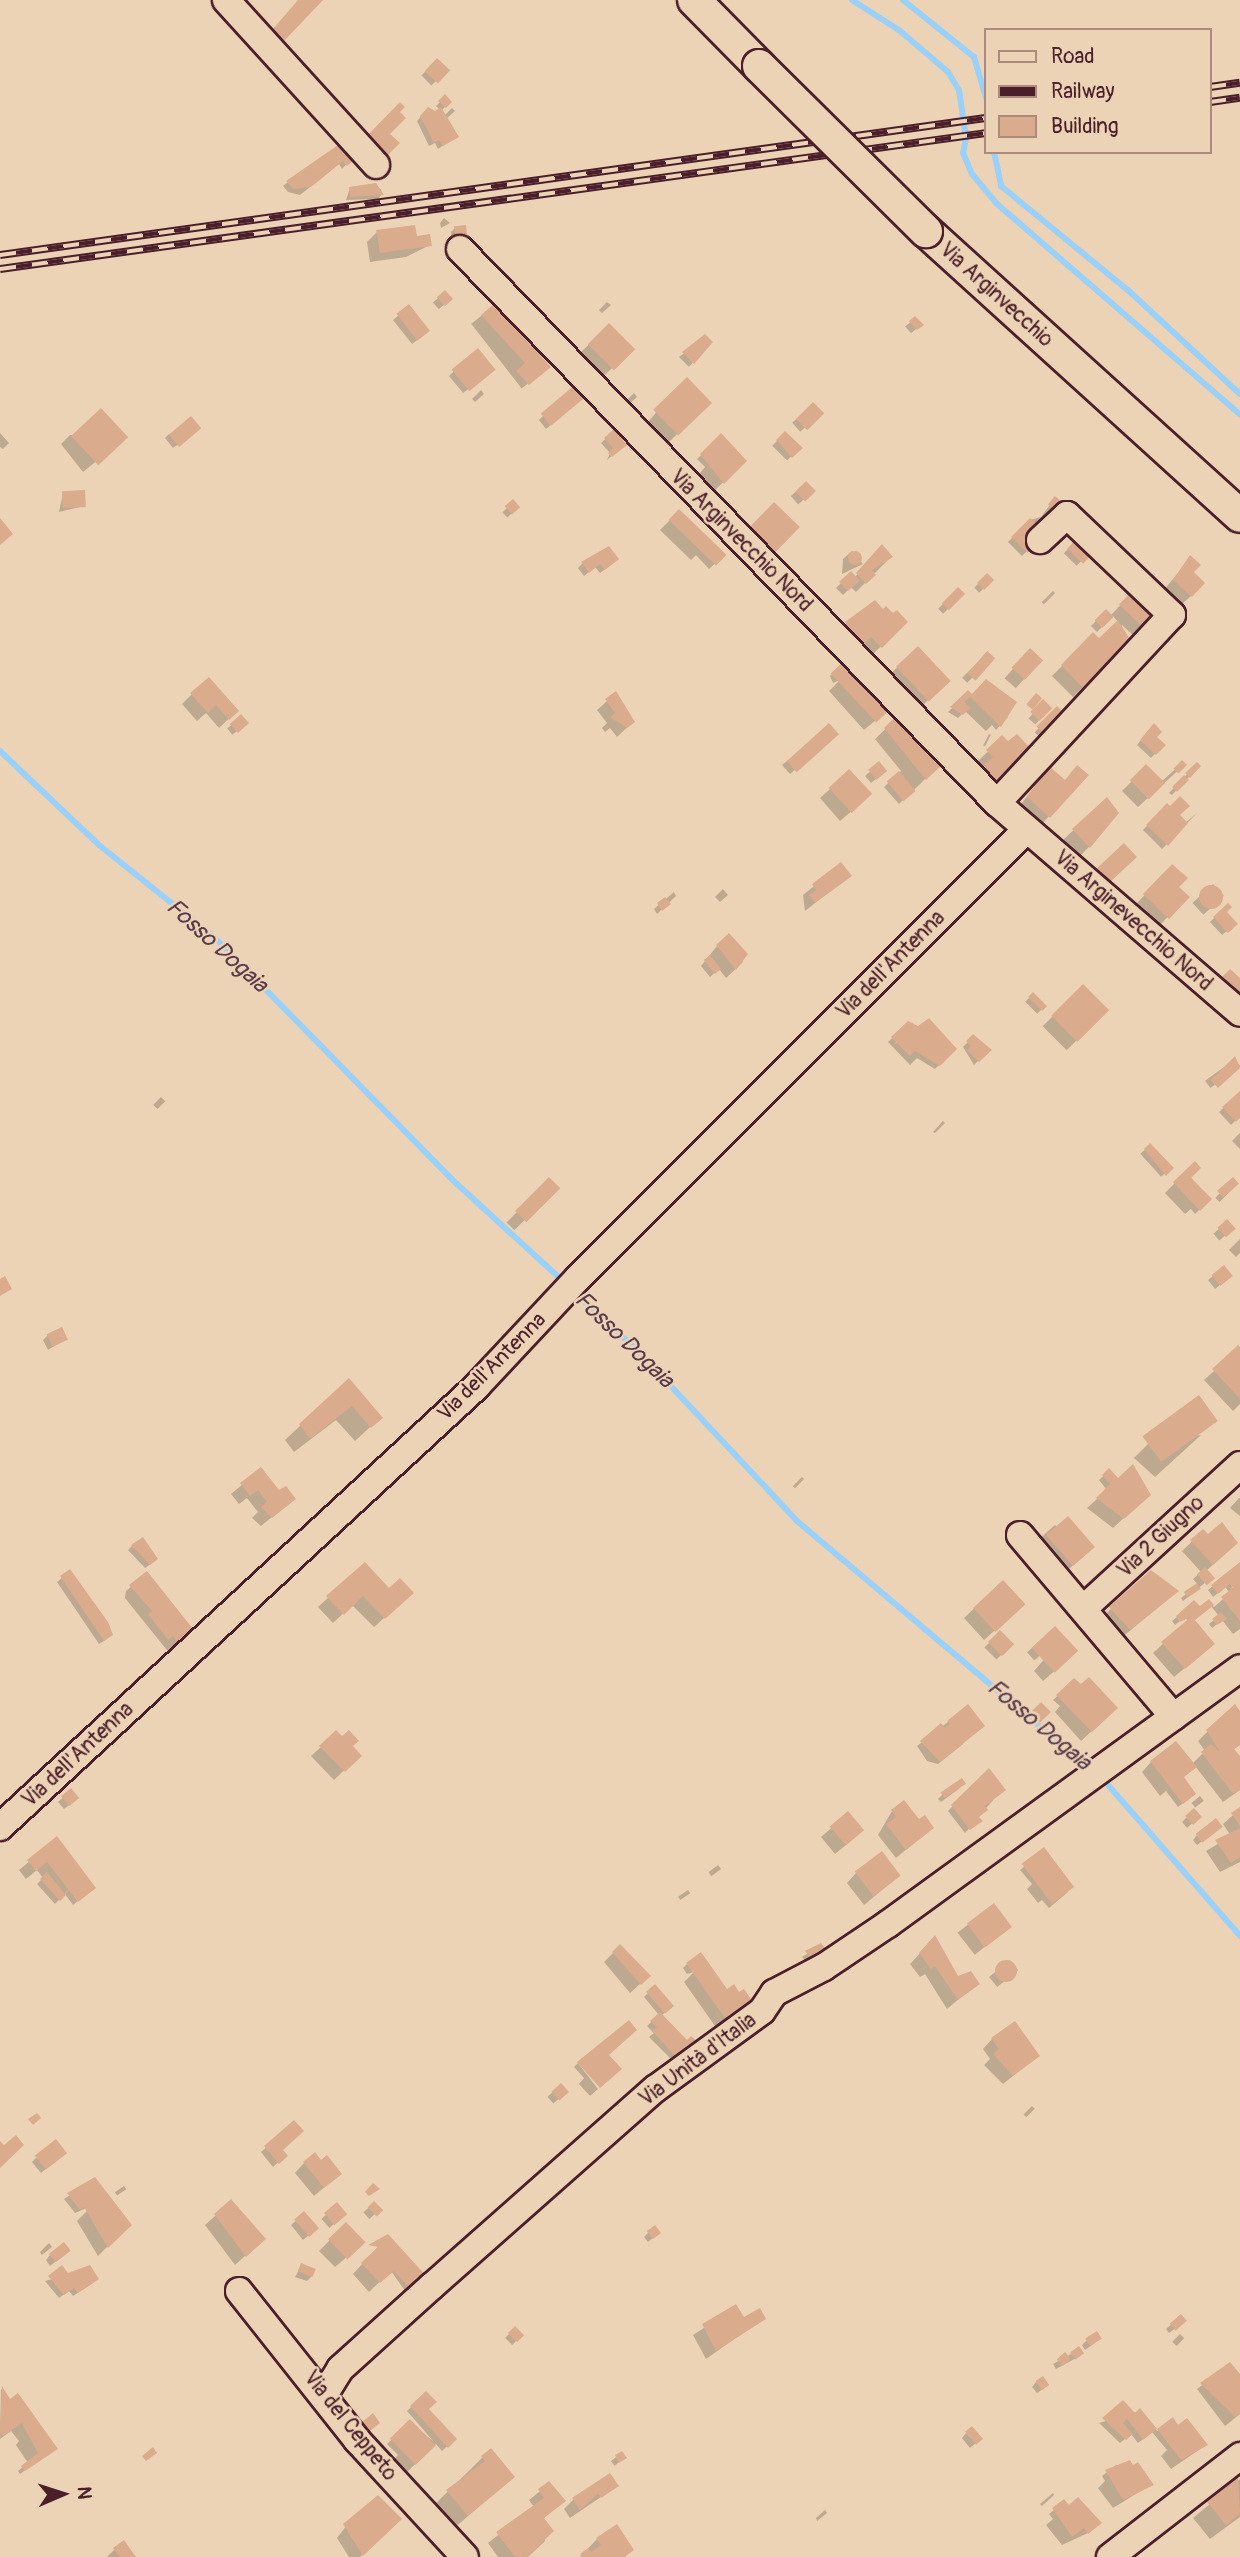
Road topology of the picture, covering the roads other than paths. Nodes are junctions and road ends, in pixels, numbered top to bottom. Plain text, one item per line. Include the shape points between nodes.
1 (226, 0) edge
2 (694, 0) edge
3 (376, 165) dead end
4 (460, 249) dead end
5 (1240, 516) edge
6 (1040, 540) dead end
7 (997, 803) junction
8 (1026, 830) junction
9 (1240, 1013) edge
10 (1240, 1465) edge
11 (1020, 1535) dead end
12 (1083, 1609) junction
13 (1240, 1668) edge
14 (1174, 1717) junction
15 (0, 1827) edge
16 (239, 2291) dead end
17 (324, 2395) junction
18 (1240, 2456) edge
19 (465, 2557) edge
20 (1110, 2557) edge

1 - 3 street
2 - 5 main road, Via Arginvecchio, bridge via 926,231
4 - 7 street, Via Arginvecchio Nord
6 - 7 street via 1067,515 1172,615
7 - 8 street, Via Arginvecchio Nord
8 - 9 street, Via Arginevecchio Nord
8 - 15 street, Via dell'Antenna via 477,1386
10 - 12 street, Via 2 Giugno
11 - 12 street
12 - 14 street
13 - 14 street, Via Unità d'Italia
14 - 17 street, Via Unità d'Italia via 888,1924 824,1967 774,1993 762,2011 655,2089 340,2369
16 - 17 street, Via del Ceppeto
17 - 19 street, Via del Ceppeto via 357,2440
18 - 20 street

